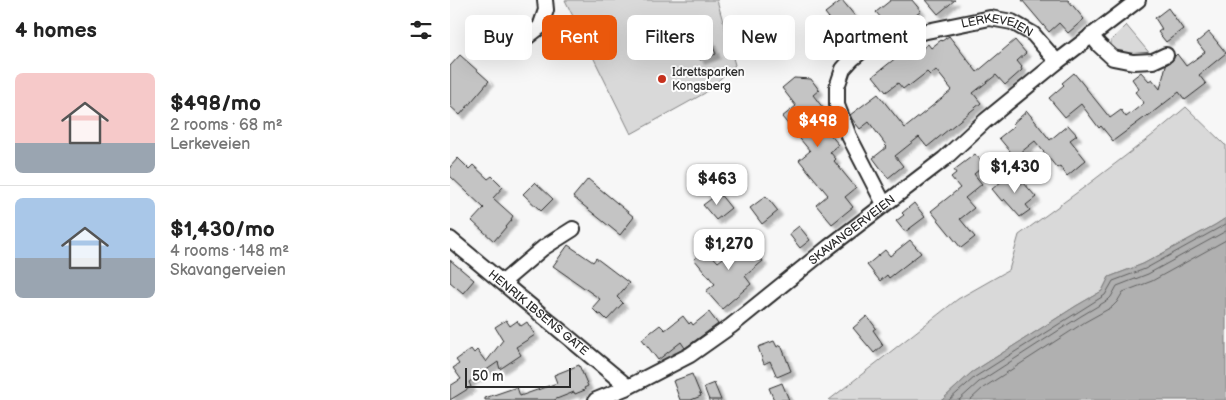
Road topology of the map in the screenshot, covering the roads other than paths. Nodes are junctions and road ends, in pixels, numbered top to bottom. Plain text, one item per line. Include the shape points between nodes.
1 (545, 0) edge
2 (1138, 0) edge
3 (532, 33) edge
4 (1091, 35) junction
5 (1166, 55) dead end
6 (1057, 62) junction
7 (884, 204) junction
8 (573, 229) dead end
9 (450, 239) edge
10 (503, 282) junction
11 (628, 386) junction
12 (596, 400) edge

1 - 3 street via 546,10 540,27
2 - 4 street, SKAVANGERVEIEN
4 - 5 street via 1113,58 1153,61
4 - 6 street, SKAVANGERVEIEN
6 - 7 street, SKAVANGERVEIEN via 944,159
6 - 7 street, LERKEVEIEN via 1033,34 1012,22 990,18 898,37 864,48 843,69 837,87 837,105
7 - 11 street, SKAVANGERVEIEN via 690,356
8 - 10 street via 543,248
9 - 10 street, HENRIK IBSENS GATE
10 - 11 street, HENRIK IBSENS GATE
11 - 12 street, SKAVANGERVEIEN

